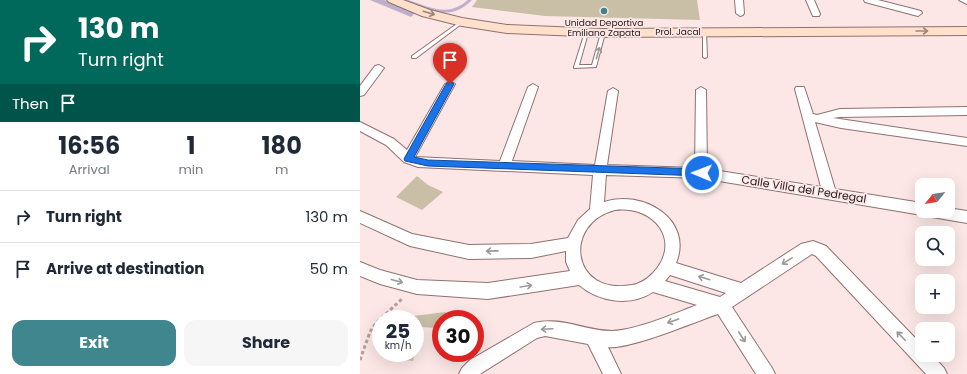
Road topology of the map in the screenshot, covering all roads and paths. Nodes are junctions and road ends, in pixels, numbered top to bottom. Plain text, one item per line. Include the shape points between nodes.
1 (393, 0) edge
2 (421, 0) edge
3 (738, 0) edge
4 (810, 0) edge
5 (868, 0) edge
6 (963, 0) edge
7 (967, 2) edge
8 (740, 13) dead end
9 (918, 13) dead end
10 (816, 14) dead end
11 (462, 22) junction
12 (674, 28) junction
13 (966, 29) edge
14 (704, 32) junction
15 (586, 33) junction
16 (603, 33) junction
17 (414, 57) dead end
18 (705, 57) dead end
19 (380, 68) dead end
20 (450, 84) dead end
21 (533, 87) dead end
22 (800, 89) dead end
23 (701, 90) dead end
24 (613, 91) dead end
25 (360, 92) edge
26 (967, 111) edge
27 (813, 118) junction
28 (360, 126) edge
29 (967, 142) edge
30 (408, 159) junction
31 (505, 165) junction
32 (600, 170) junction
33 (702, 173) junction
34 (829, 193) junction
35 (915, 208) edge
36 (597, 212) junction
37 (955, 215) edge
38 (360, 217) edge
39 (967, 217) edge
40 (572, 244) junction
41 (667, 267) junction
42 (360, 269) edge
43 (581, 278) junction
44 (652, 284) junction
45 (417, 287) junction
46 (741, 290) junction
47 (721, 304) junction
48 (594, 337) junction
49 (360, 360) edge
50 (468, 374) edge
51 (612, 374) edge
52 (766, 374) edge
53 (938, 374) edge

1 -> 11 street, Prol. Jacal via 426,13
2 - 12 street, Prol. Jacal via 468,14 500,19
3 - 8 street
4 - 10 street
5 - 9 street
6 - 7 street
11 - 15 street, Prol. Jacal via 507,29
11 - 17 lane
12 - 13 street, Prol. Jacal
12 - 14 street, Prol. Jacal
12 - 16 street, Prol. Jacal
14 -> 13 street, Prol. Jacal
14 - 18 lane
15 - 16 street, Prol. Jacal
15 -> 16 lane via 576,66 594,66
19 - 25 street
20 - 30 street
21 - 31 street
22 - 27 street
23 - 33 street
24 - 32 street
26 - 27 street via 840,113
27 - 29 street
27 - 34 street
28 - 30 street via 390,142
30 - 31 street, Calle Villa del Pedregal via 428,163
31 - 32 street, Calle Villa del Pedregal
32 - 33 street, Calle Villa del Pedregal
32 - 36 street
33 - 34 street, Calle Villa del Pedregal
34 - 35 street, Calle Villa del Pedregal
36 - 40 street via 579,227
36 - 41 street via 610,206 628,204 647,208 662,219 671,234 672,252
37 - 39 street
40 -> 38 street via 531,251 468,252 410,240
40 - 43 street via 573,262
41 - 44 street
46 -> 41 street
42 -> 45 street
43 - 44 street via 595,289 614,294 634,292
45 -> 43 street via 488,291
44 - 47 street
45 - 49 path via 382,315 370,332
46 - 47 street
53 -> 46 street via 821,252 813,247
47 -> 48 street via 635,335 612,339
47 -> 52 street
48 -> 50 street via 545,328 534,331 476,366
48 - 51 street

